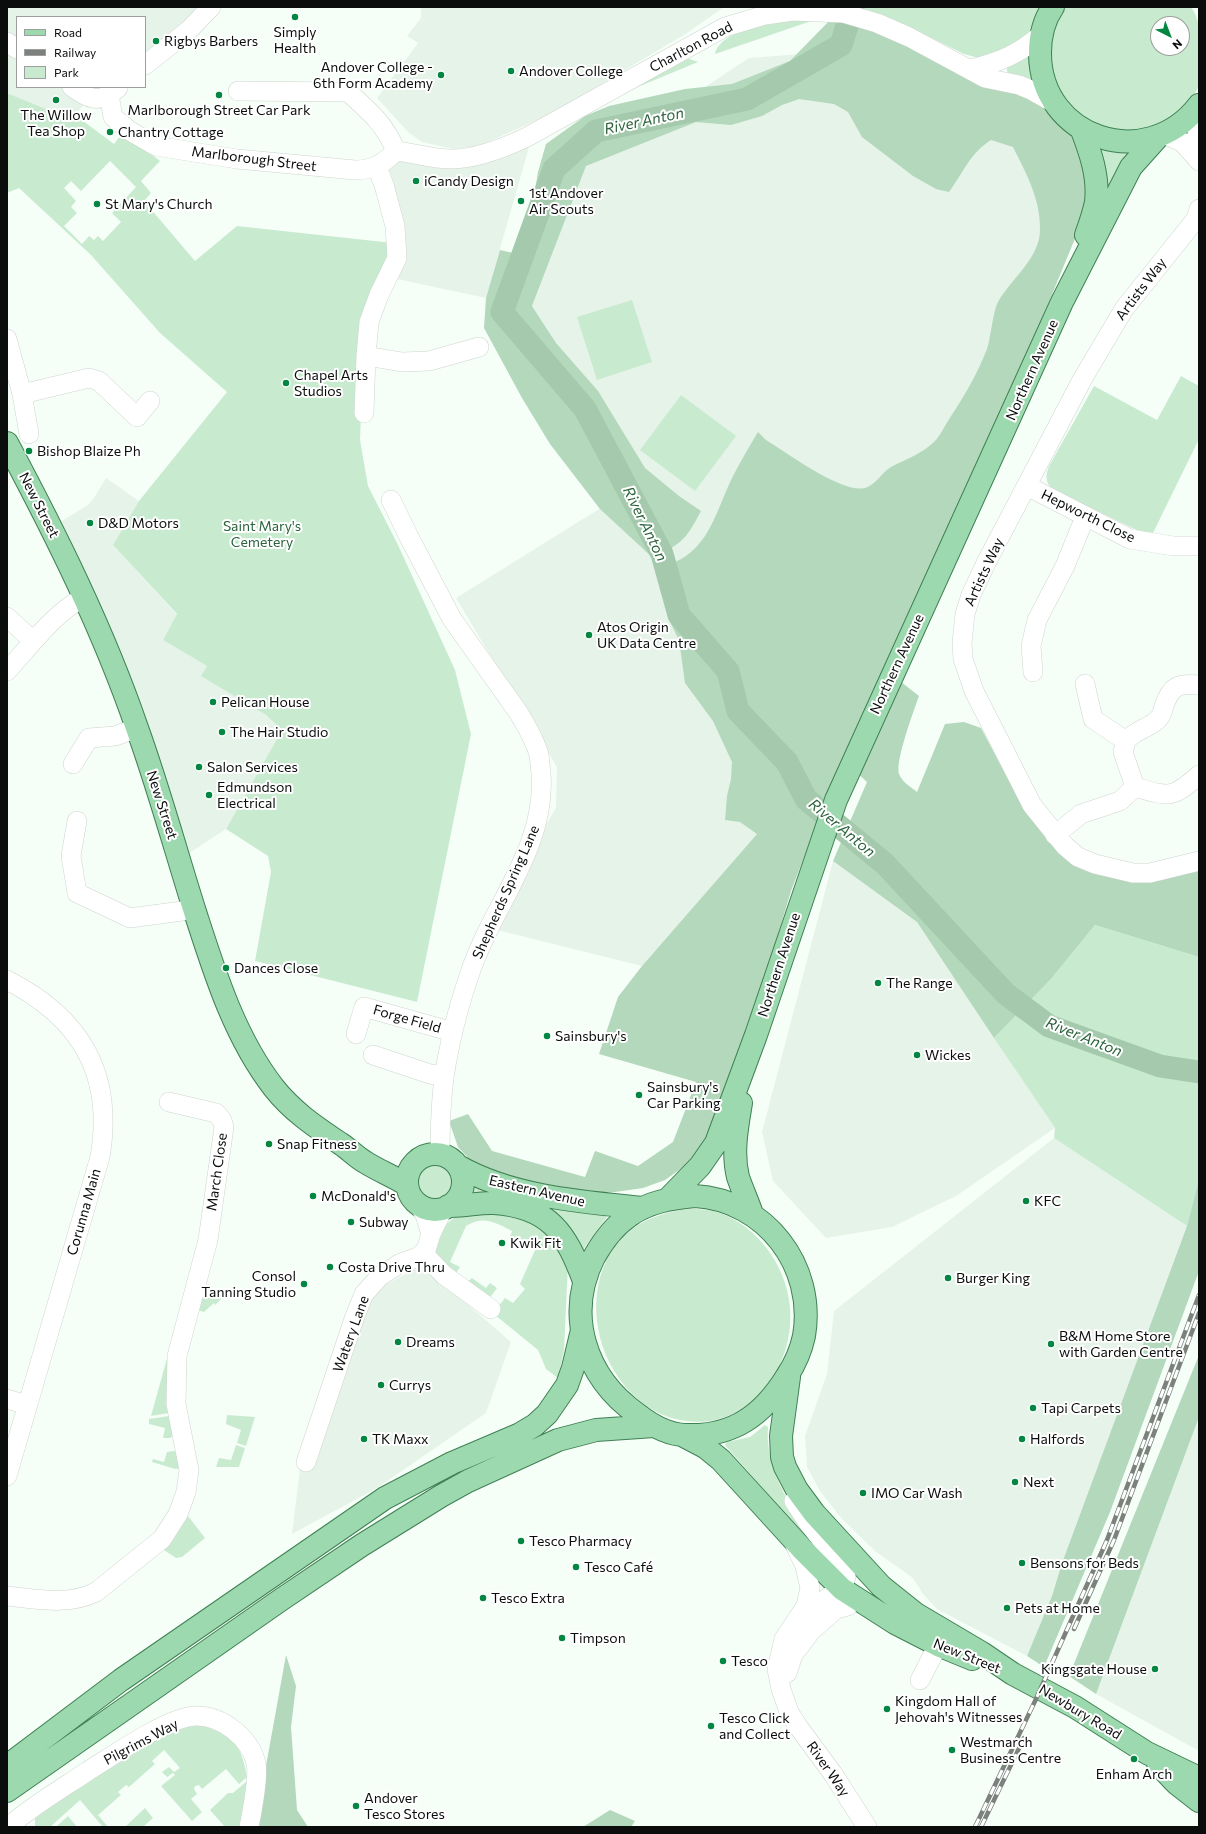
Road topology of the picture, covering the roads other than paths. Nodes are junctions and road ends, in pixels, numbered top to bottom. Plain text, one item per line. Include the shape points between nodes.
1 (210, 8) edge
2 (1051, 9) edge
3 (1042, 34) junction
4 (7, 42) edge
5 (16, 48) edge
6 (146, 64) edge
7 (971, 70) junction
8 (73, 88) edge
9 (114, 91) edge
10 (238, 92) dead end
11 (1056, 104) junction
12 (1198, 106) edge
13 (1081, 128) junction
14 (1160, 136) junction
15 (396, 151) junction
16 (1199, 154) edge
17 (1199, 161) edge
18 (377, 167) junction
19 (1198, 216) edge
20 (1062, 302) junction
21 (7, 339) edge
22 (478, 346) dead end
23 (366, 356) junction
24 (22, 394) junction
25 (150, 401) dead end
26 (364, 413) dead end
27 (29, 434) dead end
28 (7, 443) edge
29 (1027, 486) junction
30 (391, 500) dead end
31 (1085, 517) junction
32 (1199, 546) edge
33 (84, 597) junction
34 (7, 617) edge
35 (33, 641) junction
36 (7, 671) edge
37 (1033, 672) dead end
38 (1085, 684) dead end
39 (1199, 685) edge
40 (137, 728) junction
41 (1126, 741) junction
42 (73, 764) dead end
43 (1199, 775) edge
44 (1135, 788) junction
45 (77, 820) dead end
46 (1055, 835) junction
47 (1199, 861) edge
48 (194, 907) junction
49 (7, 980) edge
50 (452, 1032) junction
51 (356, 1034) dead end
52 (756, 1036) junction
53 (373, 1055) dead end
54 (444, 1076) junction
55 (169, 1102) dead end
56 (341, 1144) junction
57 (440, 1154) junction
58 (417, 1160) junction
59 (458, 1166) junction
60 (407, 1185) junction
61 (667, 1200) junction
62 (420, 1205) junction
63 (445, 1207) junction
64 (643, 1208) junction
65 (752, 1214) junction
66 (431, 1234) junction
67 (423, 1253) junction
68 (584, 1281) junction
69 (491, 1309) dead end
70 (582, 1330) junction
71 (790, 1370) junction
72 (7, 1399) edge
73 (27, 1405) junction
74 (654, 1426) junction
75 (684, 1436) junction
76 (306, 1462) dead end
77 (7, 1476) edge
78 (790, 1476) junction
79 (789, 1535) junction
80 (866, 1571) junction
81 (7, 1596) edge
82 (839, 1599) junction
83 (938, 1645) junction
84 (782, 1652) junction
85 (1013, 1674) junction
86 (920, 1680) dead end
87 (781, 1689) junction
88 (1147, 1753) junction
89 (7, 1766) edge
90 (1199, 1778) edge
91 (7, 1791) edge
92 (1199, 1801) edge
93 (16, 1824) edge
94 (249, 1827) edge
95 (867, 1827) edge

1 - 6 street via 189,30
2 - 3 main road
3 - 7 street via 1003,61
3 - 11 main road via 1041,68 1045,85
4 - 5 street
7 - 11 street, Charlton Road via 985,78 1031,90
7 - 15 street, Charlton Road via 893,29 852,15 794,11 765,15 738,22 698,41 516,143 494,151 450,159
8 - 9 street via 88,98 99,99
9 - 18 street, Marlborough Street via 113,117 160,151 355,170
10 - 15 street via 348,92 385,129
11 - 13 main road
12 - 14 main road via 1184,121
12 - 16 street via 1196,135
13 - 14 main road via 1113,140 1136,142
13 - 20 main road, Northern Avenue via 1092,161 1096,202
14 - 17 street via 1182,142
14 - 20 main road, Northern Avenue via 1131,168
15 - 18 street
18 - 23 street via 395,226 396,258 370,322
19 - 29 street, Artists Way via 1124,309 1107,335
20 - 52 main road, Northern Avenue via 836,800
21 - 24 street
22 - 23 street via 429,362 402,362
23 - 26 street
24 - 25 street via 89,378 99,381 134,422
24 - 27 street
28 - 33 main road, New Street
29 - 31 street, Hepworth Close
29 - 46 street, Artists Way via 971,595 962,632 963,659 974,691 1028,798
30 - 50 street, Shepherds Spring Lane via 452,619 518,712 539,757 542,787 539,818 529,848 470,972
31 - 32 street, Hepworth Close via 1130,539 1173,546
31 - 37 street via 1065,566 1037,620 1031,646
33 - 35 street via 71,605
33 - 40 main road, New Street via 111,658
34 - 35 street
35 - 36 street
38 - 41 street via 1093,719
39 - 41 street via 1179,685 1172,689 1159,718
40 - 42 street via 114,736 89,738
40 - 48 main road, New Street
41 - 44 street via 1123,752
43 - 44 street via 1180,791 1172,794
44 - 46 street via 1120,801 1081,814
45 - 48 street via 71,856 77,893 130,918
46 - 47 street, Artists Way via 1078,857 1133,873 1150,873
48 - 56 main road, New Street via 225,999 261,1071 290,1106
49 - 73 street, Corunna Main via 45,1003 76,1035 94,1068 101,1089 104,1117 100,1157
50 - 51 street, Forge Field via 364,1007
50 - 54 street, Shepherds Spring Lane
52 - 61 main road, Northern Avenue via 716,1143 700,1166
52 - 65 main road, Northern Avenue via 736,1132 738,1176
53 - 54 street via 430,1074
54 - 57 street, Shepherds Spring Lane
55 - 81 street, March Close via 216,1113 224,1127 208,1240 177,1356 176,1404 189,1470 186,1492 172,1525 162,1539 108,1583 86,1597 64,1601
56 - 58 main road, New Street via 385,1158
56 - 60 main road, New Street via 364,1162
57 - 58 main road, New Street via 432,1154
57 - 59 main road via 447,1156
58 - 60 main road via 409,1171
59 - 63 main road via 463,1180 462,1188 454,1202
59 - 64 main road, Eastern Avenue via 489,1181 565,1200
60 - 62 main road, New Street via 410,1196
61 - 64 main road
61 - 65 main road via 694,1196 713,1198
62 - 63 main road via 431,1209
62 - 66 street
63 - 66 street
63 - 68 main road, Eastern Avenue via 494,1203 521,1208 543,1217 557,1228 569,1245
64 - 68 main road via 630,1215 612,1231 596,1253
65 - 71 main road via 766,1225 788,1251 801,1287 805,1314 804,1337
66 - 67 street
67 - 69 street via 444,1275
67 - 76 street, Watery Lane via 390,1269 364,1294
68 - 70 main road via 580,1306
70 - 74 main road via 594,1364 609,1389 629,1409
70 - 89 main road via 567,1385 547,1414 535,1426 452,1463 385,1498 121,1680
71 - 75 main road via 768,1403 747,1420 724,1431
71 - 78 main road, New Street via 780,1436 782,1457
72 - 73 street
73 - 77 street, Corunna Main
74 - 75 main road
74 - 91 main road via 596,1430 558,1440 440,1496 282,1599
75 - 79 main road, New Street via 721,1460
78 - 80 main road, New Street via 814,1513
78 - 82 street via 791,1492 795,1502 846,1572
79 - 82 main road, New Street
79 - 84 street, River Way via 805,1566 810,1588 806,1606 784,1639
80 - 82 main road
80 - 85 main road, New Street via 916,1614
82 - 83 main road, New Street via 864,1604
82 - 84 street, River Way via 832,1594 812,1611
82 - 87 street via 798,1646
83 - 85 main road, New Street
83 - 86 street
84 - 87 street, River Way via 777,1669
85 - 88 main road, Newbury Road via 1074,1707
87 - 95 street, River Way via 797,1725
88 - 90 main road, Newbury Road
88 - 92 main road, Newbury Road via 1176,1783
93 - 94 street, Pilgrims Way via 128,1746 175,1721 195,1716 212,1718 227,1725 239,1735 256,1763

